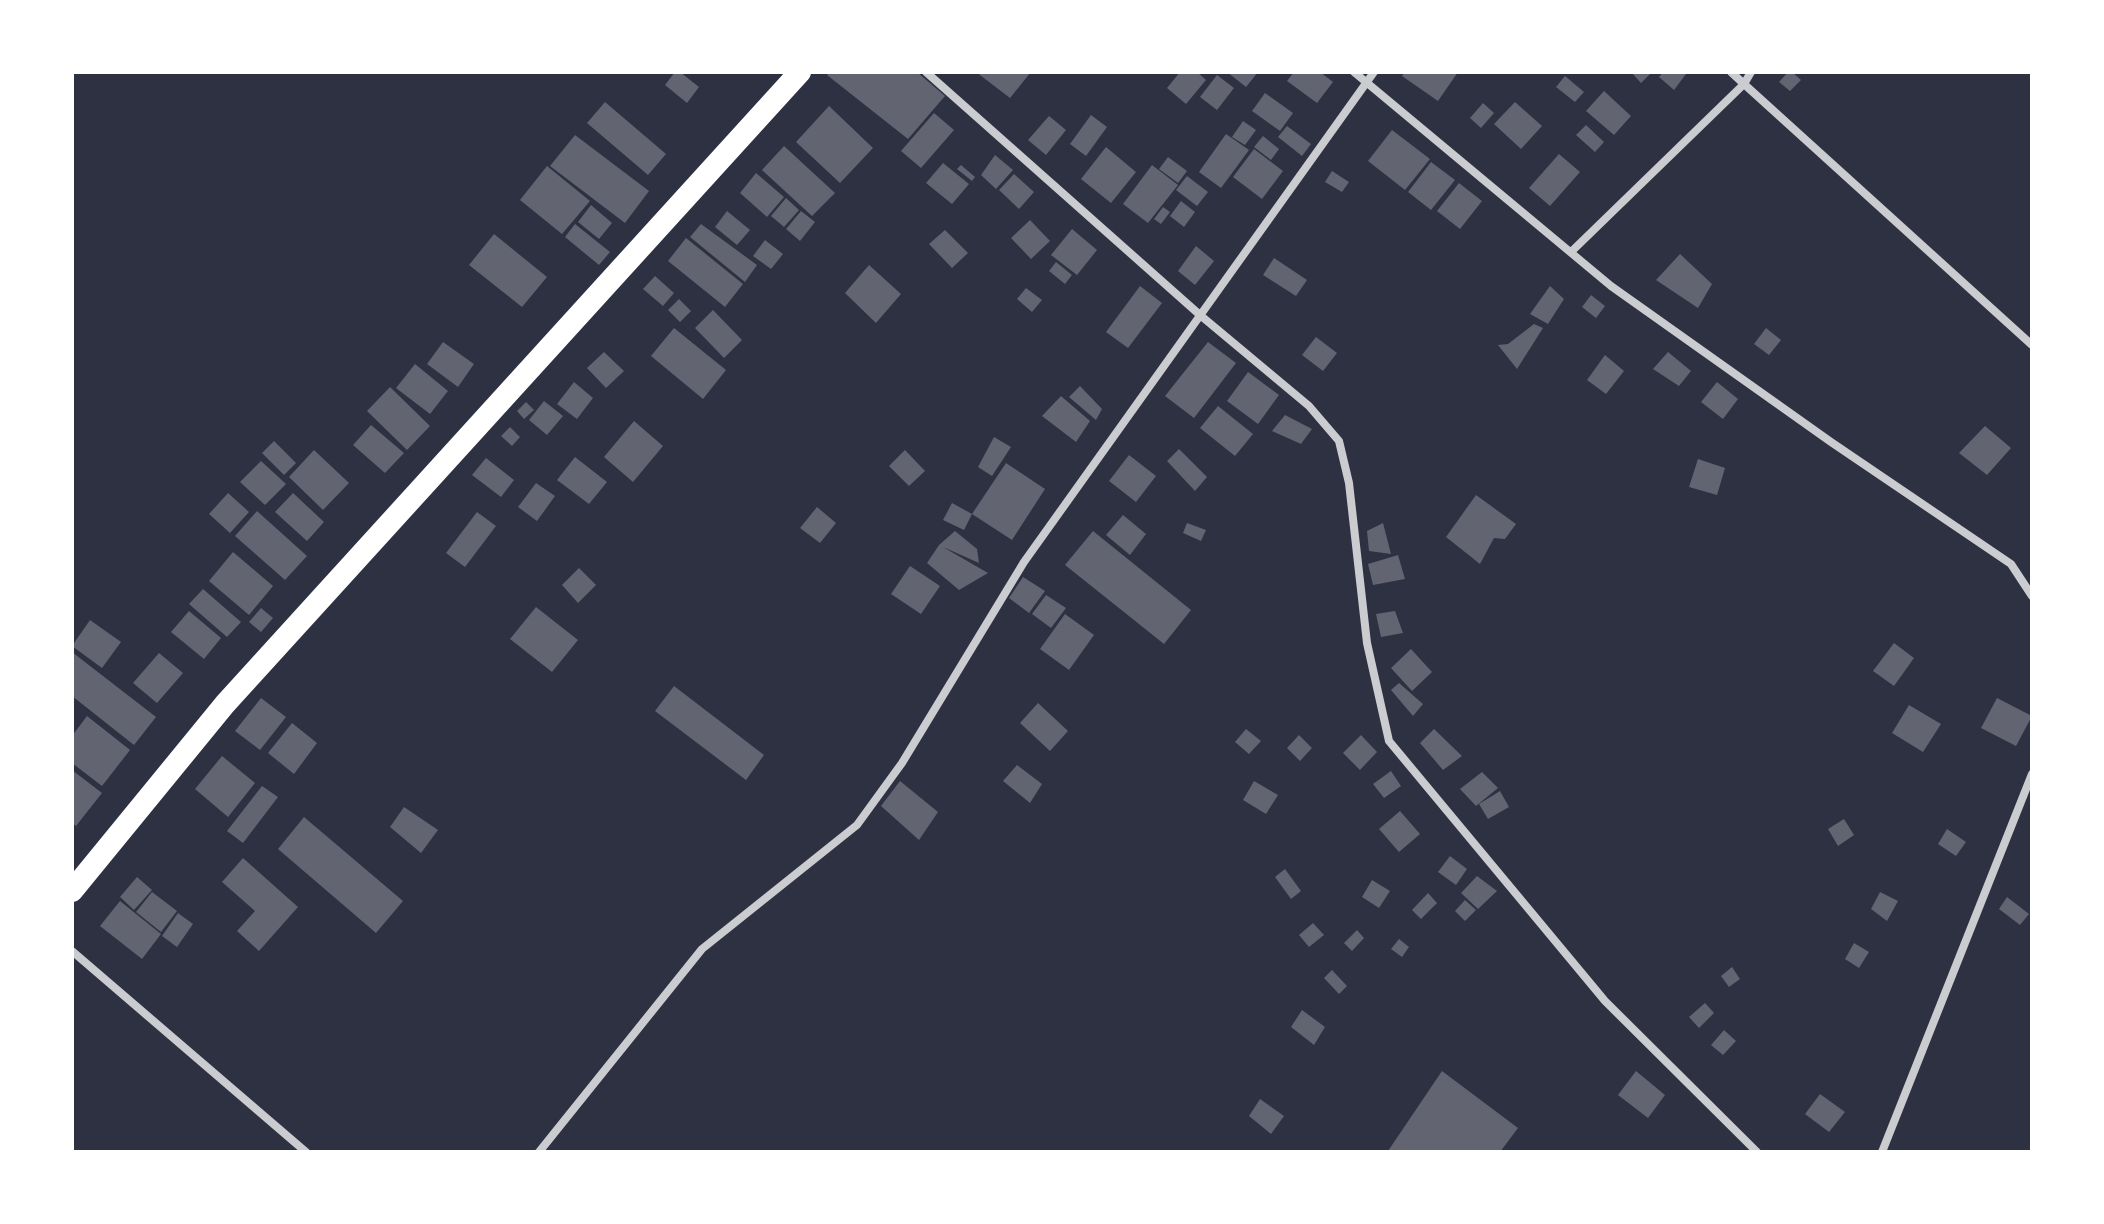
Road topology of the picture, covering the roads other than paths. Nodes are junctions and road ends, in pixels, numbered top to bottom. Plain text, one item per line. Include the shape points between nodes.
1 (800, 72) edge
2 (926, 72) edge
3 (1354, 72) edge
4 (1374, 72) edge
5 (1731, 72) edge
6 (1751, 72) edge
7 (1367, 83) junction
8 (1744, 84) junction
9 (1571, 252) junction
10 (1200, 315) junction
11 (2032, 345) edge
12 (2032, 596) edge
13 (2032, 774) edge
14 (72, 891) edge
15 (72, 951) edge
16 (306, 1152) edge
17 (539, 1152) edge
18 (1757, 1152) edge
19 (1882, 1152) edge

1 - 14 highway via 225,704
2 - 10 street
3 - 7 street
4 - 7 street
5 - 8 street
6 - 8 street
7 - 9 street
7 - 10 street
8 - 9 street
8 - 11 street
9 - 12 street via 1623,295 2011,564
10 - 17 street via 1024,562 902,763 857,825 702,949
10 - 18 street via 1309,406 1339,441 1349,483 1367,643 1389,741 1605,1001
13 - 19 street
15 - 16 street

